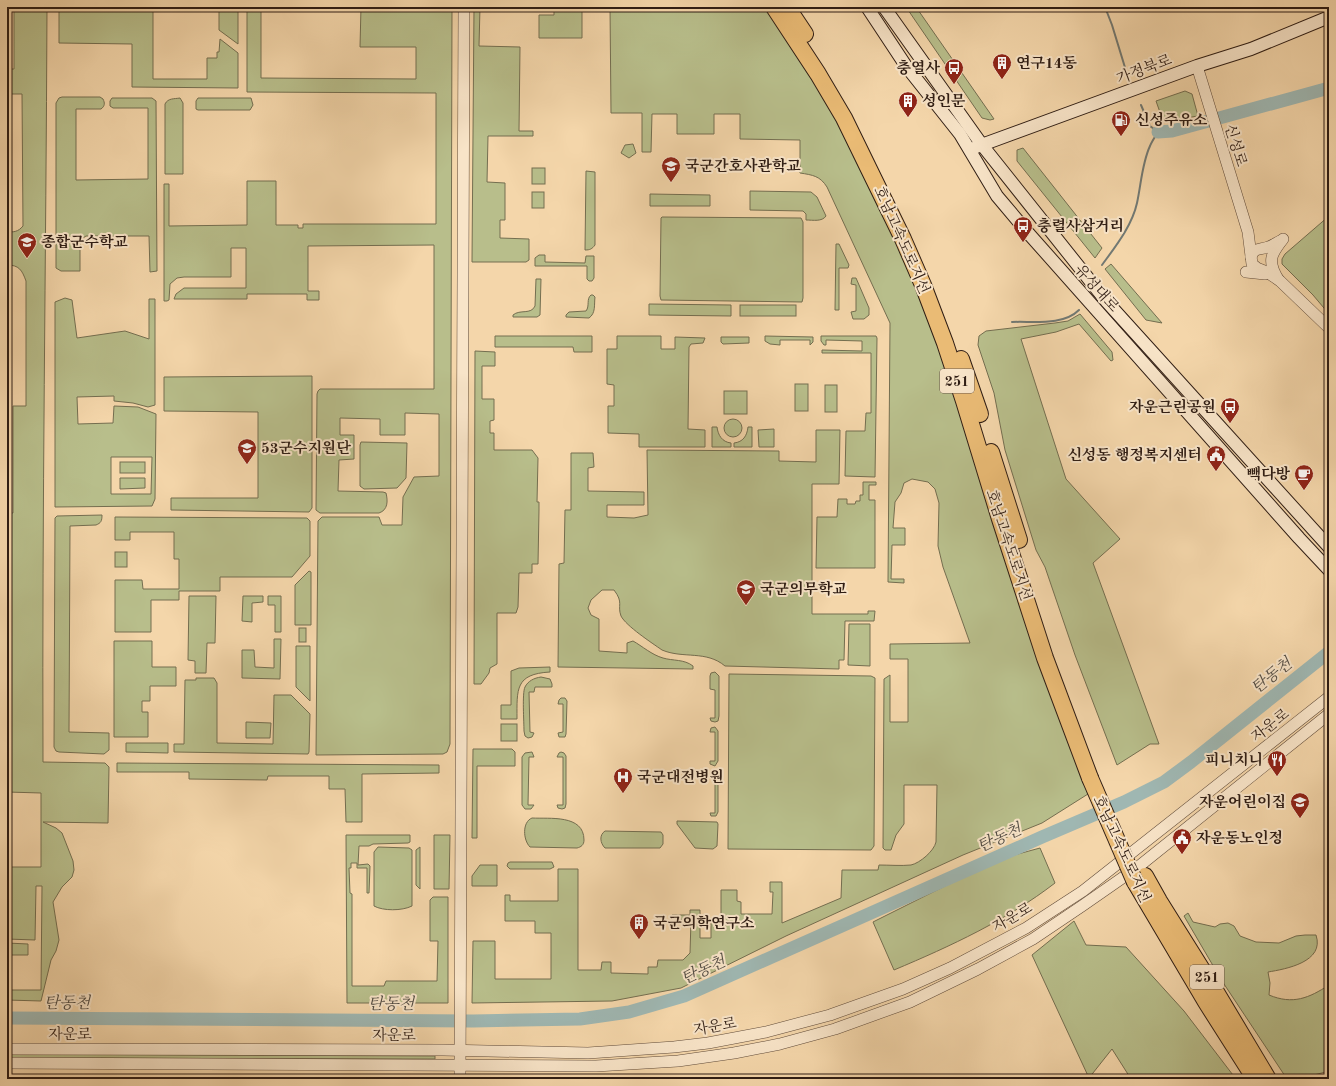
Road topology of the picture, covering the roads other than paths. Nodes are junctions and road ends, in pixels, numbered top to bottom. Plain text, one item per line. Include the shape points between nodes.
1 (464, 7) edge
2 (774, 7) edge
3 (787, 7) edge
4 (867, 7) edge
5 (884, 7) edge
6 (1329, 17) edge
7 (1197, 66) junction
8 (982, 145) junction
9 (969, 149) junction
10 (1249, 237) junction
11 (1279, 243) junction
12 (1267, 254) junction
13 (1251, 257) junction
14 (1260, 269) junction
15 (1275, 277) junction
16 (1329, 328) edge
17 (1329, 547) edge
18 (1329, 570) edge
19 (1329, 698) edge
20 (1329, 714) edge
21 (1095, 776) junction
22 (1140, 879) junction
23 (7, 1049) edge
24 (460, 1051) junction
25 (7, 1063) edge
26 (460, 1065) junction
27 (460, 1079) edge
28 (1255, 1079) edge
29 (1268, 1079) edge

1 - 24 street
2 - 21 highway, 호남고속도로지선 / 251 via 844,118 923,285 945,343 1046,658
3 - 21 highway, 호남고속도로지선 / 251 via 849,104 903,214 932,281 970,384
4 - 9 main road, 유성대로 via 906,66
5 - 8 main road, 유성대로
6 - 7 main road, 가정북로 via 1251,49
7 - 8 main road, 가정북로
7 - 10 street, 신성로
8 - 9 main road, 가정북로
8 - 17 main road, 유성대로 via 1107,302
9 - 18 main road, 유성대로 via 998,196 1050,259
10 - 11 street
10 - 12 street
10 - 13 street
10 - 15 street via 1246,271
11 - 12 street
11 - 15 street
12 - 13 street via 1254,251
12 - 14 street via 1267,268
12 - 15 street
13 - 14 street via 1252,264
14 - 15 street
15 - 16 street
19 - 24 street, 자운로 via 1083,891 1026,928 950,968 903,989 830,1015 766,1032 708,1043 588,1052
20 - 26 street, 자운로 via 1138,867 1082,906 1033,939 910,1002 835,1029 780,1044 678,1061 596,1066
21 - 22 highway, 호남고속도로지선 / 251, bridge
22 - 28 highway, 호남고속도로지선 / 251 via 1206,1002
22 - 29 highway, 호남고속도로지선 / 251 via 1158,901
23 - 24 street, 자운로
24 - 26 street
25 - 26 street, 자운로
26 - 27 street

